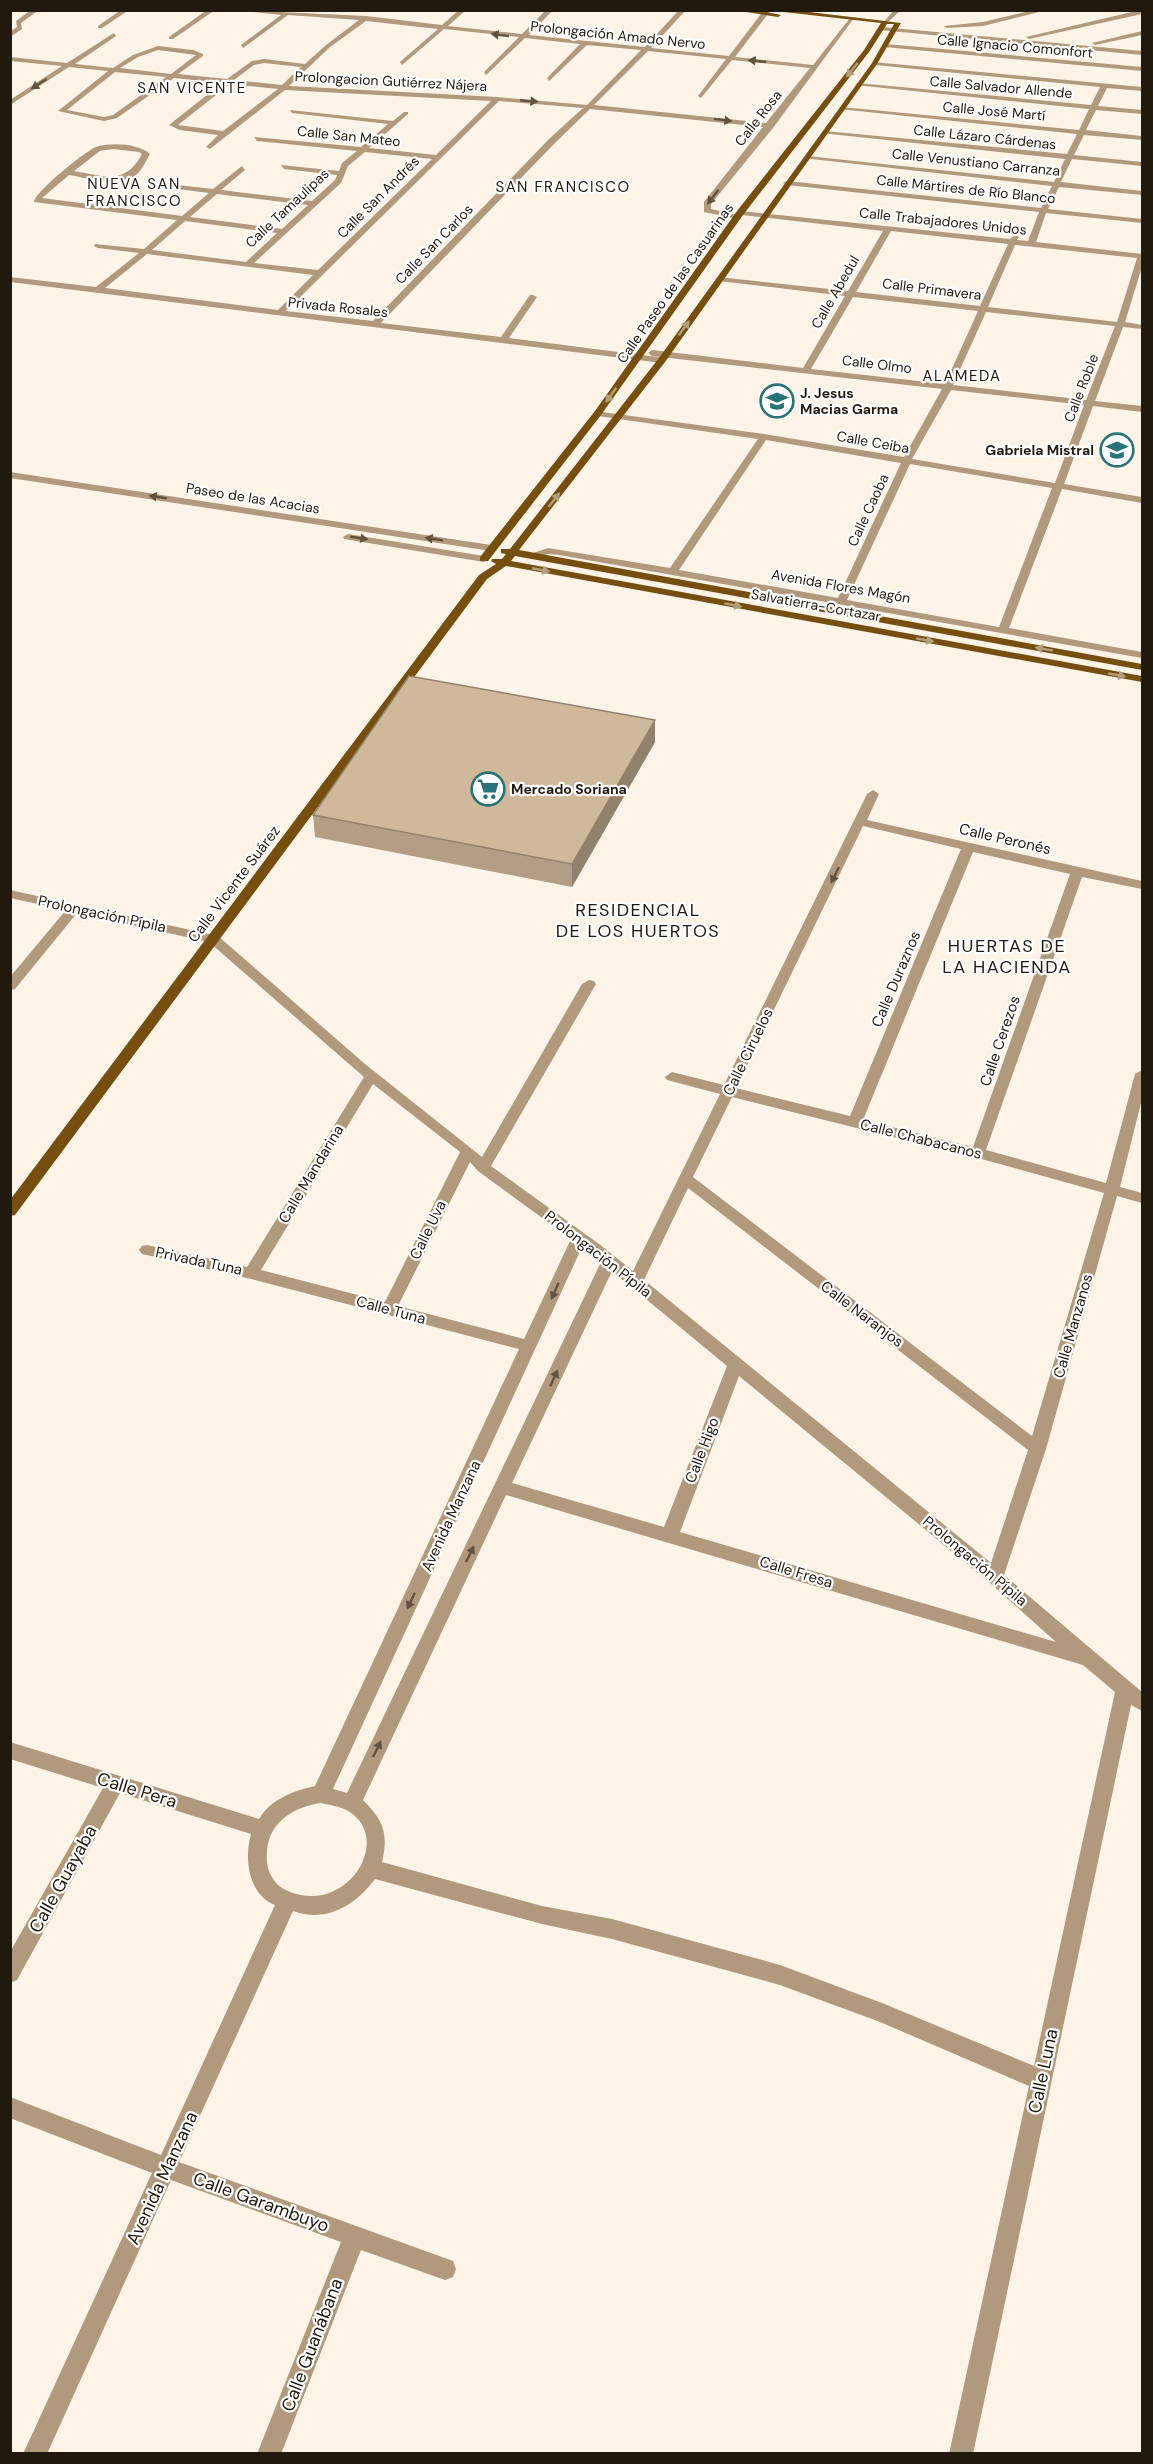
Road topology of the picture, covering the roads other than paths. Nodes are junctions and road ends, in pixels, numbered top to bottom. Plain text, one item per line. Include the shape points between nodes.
1 (36, 10) edge
2 (126, 10) edge
3 (212, 10) edge
4 (240, 10) edge
5 (375, 10) edge
6 (463, 10) edge
7 (550, 10) edge
8 (683, 10) edge
9 (736, 10) edge
10 (1044, 10) edge
11 (768, 12) edge
12 (1143, 12) edge
13 (286, 14) junction
14 (364, 20) junction
15 (851, 20) junction
16 (896, 22) edge
17 (884, 26) junction
18 (100, 27) dead end
19 (443, 28) junction
20 (1140, 34) edge
21 (10, 35) edge
22 (114, 35) dead end
23 (521, 37) junction
24 (171, 38) dead end
25 (1011, 41) junction
26 (585, 44) junction
27 (243, 46) dead end
28 (886, 46) junction
29 (1080, 46) junction
30 (645, 50) junction
31 (1143, 55) edge
32 (730, 58) junction
33 (10, 59) edge
34 (402, 63) dead end
35 (874, 63) junction
36 (68, 65) junction
37 (308, 66) junction
38 (815, 67) junction
39 (1141, 69) edge
40 (115, 70) junction
41 (486, 73) dead end
42 (173, 75) junction
43 (549, 80) dead end
44 (226, 81) junction
45 (858, 85) junction
46 (1104, 86) junction
47 (283, 88) junction
48 (1132, 89) junction
49 (1143, 90) edge
50 (701, 96) dead end
51 (497, 99) junction
52 (10, 103) edge
53 (589, 106) junction
54 (842, 108) junction
55 (1095, 108) junction
56 (292, 111) dead end
57 (1143, 112) edge
58 (406, 113) dead end
59 (395, 123) junction
60 (770, 126) junction
61 (1082, 131) junction
62 (224, 133) junction
63 (825, 133) junction
64 (1143, 138) edge
65 (257, 139) dead end
66 (210, 147) dead end
67 (364, 149) junction
68 (1068, 157) junction
69 (437, 158) junction
70 (807, 158) junction
71 (1143, 164) edge
72 (284, 167) dead end
73 (242, 168) dead end
74 (70, 173) junction
75 (340, 173) junction
76 (787, 183) junction
77 (1056, 184) junction
78 (162, 185) dead end
79 (215, 191) junction
80 (1143, 193) edge
81 (312, 203) junction
82 (1043, 211) junction
83 (741, 213) junction
84 (765, 214) junction
85 (182, 220) junction
86 (1143, 221) edge
87 (888, 229) junction
88 (281, 231) junction
89 (1014, 239) junction
90 (1032, 241) junction
91 (98, 246) dead end
92 (144, 253) junction
93 (1142, 254) edge
94 (248, 264) junction
95 (320, 273) junction
96 (10, 279) edge
97 (718, 279) junction
98 (96, 291) junction
99 (850, 293) junction
100 (533, 297) dead end
101 (982, 308) junction
102 (278, 314) junction
103 (1120, 324) junction
104 (375, 325) junction
105 (1143, 327) edge
106 (504, 340) junction
107 (641, 355) junction
108 (664, 357) junction
109 (806, 370) junction
110 (948, 387) junction
111 (1089, 404) junction
112 (1143, 410) edge
113 (598, 413) junction
114 (620, 416) junction
115 (764, 437) junction
116 (906, 462) junction
117 (10, 475) edge
118 (10, 484) edge
119 (1058, 487) junction
120 (1143, 500) edge
121 (491, 548) junction
122 (513, 552) junction
123 (534, 556) junction
124 (484, 559) junction
125 (504, 563) junction
126 (673, 571) junction
127 (483, 577) junction
128 (841, 602) junction
129 (1003, 630) junction
130 (1143, 655) edge
131 (1143, 667) edge
132 (1143, 679) edge
133 (873, 794) dead end
134 (861, 822) junction
135 (968, 848) junction
136 (1077, 872) junction
137 (1143, 885) edge
138 (10, 894) edge
139 (75, 907) junction
140 (213, 939) junction
141 (589, 984) dead end
142 (10, 986) edge
143 (1143, 1074) edge
144 (371, 1076) junction
145 (672, 1077) dead end
146 (730, 1091) junction
147 (855, 1122) junction
148 (468, 1151) junction
149 (978, 1153) junction
150 (483, 1167) junction
151 (686, 1179) junction
152 (1112, 1191) junction
153 (1143, 1198) edge
154 (10, 1211) edge
155 (579, 1238) junction
156 (147, 1250) dead end
157 (609, 1261) junction
158 (251, 1273) junction
159 (635, 1282) junction
160 (389, 1310) junction
161 (530, 1346) junction
162 (735, 1365) junction
163 (1038, 1449) junction
164 (503, 1487) junction
165 (670, 1535) junction
166 (995, 1577) junction
167 (1088, 1659) junction
168 (1125, 1689) junction
169 (1143, 1703) edge
170 (10, 1750) edge
171 (115, 1784) junction
172 (321, 1794) junction
173 (352, 1802) junction
174 (263, 1828) junction
175 (372, 1869) junction
176 (287, 1902) junction
177 (10, 1973) edge
178 (1041, 2080) junction
179 (10, 2107) edge
180 (167, 2168) junction
181 (355, 2236) junction
182 (445, 2269) dead end
183 (35, 2454) edge
184 (269, 2454) edge
185 (961, 2454) edge

1 - 21 street via 18,22 20,28
2 - 18 street
3 - 24 street
4 - 13 street, Prolongación Amado Nervo
5 - 14 street
6 - 19 street
7 - 23 street
8 - 30 street, Calle San Carlos
9 - 11 main road
10 - 16 street via 963,26
11 - 15 main road
11 - 32 street
12 - 25 street
13 - 14 street, Prolongación Amado Nervo
13 - 27 street
14 - 19 street, Prolongación Amado Nervo
14 - 37 street
15 - 17 main road
15 - 38 street, Calle Rosa
16 - 17 street
16 - 17 street
16 - 25 street
16 - 28 main road
17 -> 83 main road, Calle Paseo de las Casuarinas
23 -> 19 street, Prolongación Amado Nervo
19 - 34 street
20 - 29 street
22 - 36 street
23 - 26 street, Prolongación Amado Nervo
23 - 41 street
25 - 29 street
26 - 30 street, Prolongación Amado Nervo
26 - 43 street
28 - 35 main road
28 - 39 street, Calle Ignacio Comonfort
29 - 31 street
30 - 32 street, Prolongación Amado Nervo
30 - 53 street, Calle San Carlos
31 - 39 street
38 -> 32 street, Prolongación Amado Nervo
32 - 50 street
33 - 36 street, Prolongacion Gutiérrez Nájera
35 - 45 main road
35 - 46 street
36 - 40 street, Prolongacion Gutiérrez Nájera
36 -> 52 street
37 - 44 street via 254,62
37 - 47 street
38 - 60 street, Calle Rosa
39 - 48 street
40 - 42 street, Prolongacion Gutiérrez Nájera
40 - 42 street via 155,48 201,55
40 - 42 street via 60,111 111,118
42 - 44 street, Prolongacion Gutiérrez Nájera
44 - 47 street, Prolongacion Gutiérrez Nájera
44 - 62 street via 173,125
45 - 54 main road
45 - 55 street, Calle Salvador Allende
46 - 48 street
46 - 55 street
47 - 51 street, Prolongacion Gutiérrez Nájera
47 - 62 street
48 - 49 street
51 -> 53 street, Prolongacion Gutiérrez Nájera
51 - 69 street, Calle San Andrés
53 -> 60 street, Prolongacion Gutiérrez Nájera
53 - 104 street, Calle San Carlos
54 - 61 street, Calle José Martí
54 - 63 main road
55 - 57 street, Calle Salvador Allende
55 - 61 street
56 - 59 street
58 - 59 street, Calle Tamaulipas
59 - 67 street, Calle Tamaulipas
60 -> 83 street, Calle Rosa via 707,204 707,210 718,214
61 - 64 street, Calle José Martí
61 - 68 street
62 - 66 street
63 - 68 street, Calle Lázaro Cárdenas
63 - 70 main road
65 - 67 street, Calle San Mateo
67 - 69 street, Calle San Mateo
67 - 75 street, Calle Tamaulipas
68 - 71 street, Calle Lázaro Cárdenas
68 - 77 street
69 - 95 street, Calle San Andrés
70 - 76 main road
70 - 77 street, Calle Venustiano Carranza
72 - 75 street
73 - 79 street
74 - 74 street via 98,149 146,153 128,176
74 - 85 street via 36,199
75 - 81 street, Calle Tamaulipas via 338,181
76 - 82 street, Calle Mártires de Río Blanco
76 - 84 main road
77 - 80 street, Calle Venustiano Carranza
77 - 82 street
78 - 79 street
79 - 81 street
79 - 85 street
81 - 88 street, Calle Tamaulipas
82 - 86 street, Calle Mártires de Río Blanco
82 - 90 street
83 - 84 street, Calle Trabajadores Unidos
83 - 107 main road, Calle Paseo de las Casuarinas
84 - 87 street, Calle Trabajadores Unidos
84 - 89 street, Calle Trabajadores Unidos
84 - 97 main road
85 - 88 street
85 - 92 street
87 - 89 street, Calle Trabajadores Unidos
87 - 99 street, Calle Abedul
88 - 94 street, Calle Tamaulipas
89 - 90 street, Calle Trabajadores Unidos
89 - 101 street, Calle Caoba
90 - 93 street, Calle Trabajadores Unidos
91 - 92 street
92 - 94 street
92 - 98 street
93 - 103 street, Calle Roble
94 - 95 street
95 - 102 street, Calle San Andrés
96 - 98 street, Privada Rosales
97 - 99 street, Calle Primavera
108 -> 97 main road
98 - 102 street, Privada Rosales
99 - 101 street, Calle Primavera
99 - 109 street, Calle Abedul
100 - 106 street
101 - 103 street, Calle Primavera
101 - 110 street, Calle Caoba
102 - 104 street, Privada Rosales
103 - 105 street, Calle Primavera
103 - 111 street, Calle Roble
104 - 106 street, Privada Rosales
106 - 107 street, Privada Rosales
107 - 108 street, Calle Olmo
107 -> 113 main road, Calle Paseo de las Casuarinas
108 - 109 street, Calle Olmo
108 - 114 main road
109 - 110 street, Calle Olmo
110 - 111 street, Calle Olmo
110 - 116 street, Calle Caoba
111 - 112 street, Calle Olmo
111 - 119 street, Calle Roble
113 - 114 street, Calle Ceiba
113 - 121 main road, Calle Paseo de las Casuarinas
114 - 115 street, Calle Ceiba
122 -> 114 main road
115 - 116 street, Calle Ceiba
115 - 126 street
116 - 119 street, Calle Ceiba
116 - 128 street, Calle Caoba
121 -> 117 street, Paseo de las Acacias
118 -> 124 street, Paseo de las Acacias
119 - 120 street, Calle Ceiba
119 - 129 street, Calle Roble
121 - 122 main road, Salvatierra-Cortazar
121 - 124 main road, Calle Paseo de las Casuarinas
122 - 123 main road, Salvatierra-Cortazar
122 - 125 main road
123 - 126 street, Avenida Flores Magón via 559,552
131 -> 123 main road, Salvatierra-Cortazar
124 - 125 main road, Salvatierra-Cortazar
124 - 127 main road
125 - 127 main road, Calle Vicente Suárez
125 -> 132 main road, Salvatierra-Cortazar
126 - 128 street, Avenida Flores Magón
127 - 140 main road, Calle Vicente Suárez
128 - 129 street, Avenida Flores Magón
129 - 130 street, Avenida Flores Magón
133 - 134 street, Calle Ciruelos
134 - 135 street, Calle Peronés
134 -> 146 street, Calle Ciruelos
135 - 136 street, Calle Peronés
135 - 147 street, Calle Duraznos
136 - 137 street, Calle Peronés
136 - 149 street, Calle Cerezos
138 - 139 street, Prolongación Pípila
139 - 140 street, Prolongación Pípila
139 - 142 street
140 - 144 street, Prolongación Pípila
140 - 154 main road, Calle Vicente Suárez
141 - 150 street
143 - 152 street, Calle Manzanos
144 - 148 street, Prolongación Pípila
144 - 158 street, Calle Mandarina
145 - 146 street, Calle Chabacanos
146 - 147 street, Calle Chabacanos
146 - 151 street, Calle Ciruelos
147 - 149 street, Calle Chabacanos
148 - 150 street, Prolongación Pípila
148 - 160 street, Calle Uva
149 - 152 street, Calle Chabacanos
150 - 155 street, Prolongación Pípila
151 - 159 street, Calle Ciruelos
151 - 163 street, Calle Naranjos
152 - 153 street, Calle Chabacanos
152 - 163 street, Calle Manzanos
155 - 157 street, Prolongación Pípila
155 -> 161 street, Avenida Manzana
156 - 158 street, Privada Tuna
157 - 159 street, Prolongación Pípila
164 -> 157 street
158 - 160 street, Calle Tuna
159 - 162 street, Prolongación Pípila
160 - 161 street, Calle Tuna
161 -> 172 street, Avenida Manzana
162 - 165 street, Calle Higo
162 - 166 street, Prolongación Pípila
163 - 166 street, Calle Manzanos
164 - 165 street, Calle Fresa
173 -> 164 street
165 - 167 street, Calle Fresa
166 - 167 street, Prolongación Pípila
167 - 168 street, Prolongación Pípila
168 - 169 street, Prolongación Pípila
168 - 178 street, Calle Luna
170 - 171 street, Calle Pera
171 - 174 street, Calle Pera
171 - 177 street, Calle Guayaba
172 - 173 street
172 - 174 street via 287,1804
173 - 175 street via 366,1814 375,1830 377,1850
174 - 176 street via 256,1857 258,1871 274,1894
175 - 176 street via 345,1898 306,1907
175 - 178 street via 780,1975
176 - 180 street, Avenida Manzana
178 - 185 street, Calle Luna
179 - 180 street, Calle Garambuyo
180 - 181 street, Calle Garambuyo
180 - 183 street, Avenida Manzana
181 - 182 street, Calle Garambuyo
181 - 184 street, Calle Guanábana

